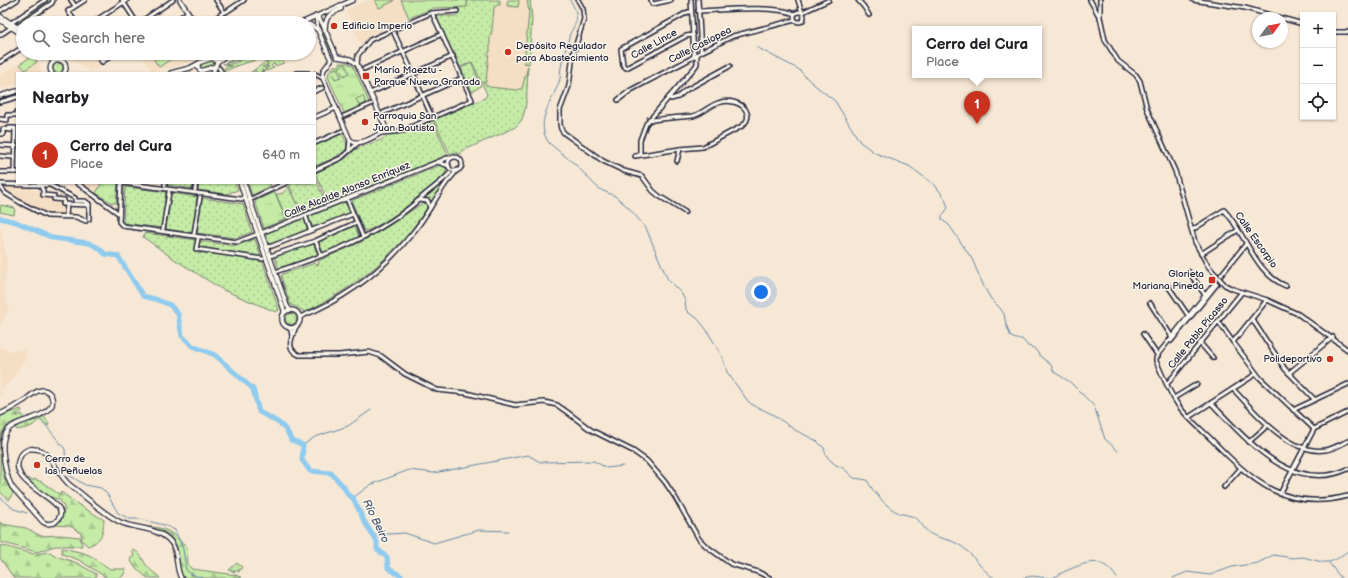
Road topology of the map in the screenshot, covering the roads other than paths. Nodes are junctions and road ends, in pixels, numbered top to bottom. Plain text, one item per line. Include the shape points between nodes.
1 (17, 0) edge
2 (45, 0) edge
3 (53, 0) edge
4 (71, 0) edge
5 (84, 0) edge
6 (173, 0) edge
7 (180, 0) edge
8 (216, 0) edge
9 (244, 0) edge
10 (353, 0) edge
11 (578, 0) edge
12 (671, 0) edge
13 (691, 0) edge
14 (698, 0) edge
15 (798, 0) edge
16 (829, 0) edge
17 (858, 0) edge
18 (1090, 0) edge
19 (1100, 0) edge
20 (1193, 0) edge
21 (124, 1) edge
22 (651, 2) edge
23 (341, 5) junction
24 (75, 6) junction
25 (0, 11) edge
26 (457, 11) dead end
27 (691, 11) junction
28 (698, 11) junction
29 (188, 12) junction
30 (224, 12) junction
31 (802, 13) junction
32 (795, 14) junction
33 (433, 15) dead end
34 (869, 15) dead end
35 (0, 16) edge
36 (23, 16) edge
37 (33, 16) edge
38 (71, 16) edge
39 (102, 16) edge
40 (134, 16) edge
41 (149, 16) edge
42 (182, 16) edge
43 (191, 16) edge
44 (219, 16) edge
45 (316, 16) junction
46 (1100, 17) junction
47 (0, 20) edge
48 (795, 20) junction
49 (16, 21) edge
50 (1300, 23) edge
51 (11, 25) junction
52 (16, 27) edge
53 (16, 29) edge
54 (325, 29) junction
55 (318, 30) joint
56 (1336, 32) edge
57 (1348, 32) edge
58 (394, 33) dead end
59 (442, 34) junction
60 (0, 35) edge
61 (693, 35) junction
62 (16, 51) edge
63 (404, 52) junction
64 (701, 52) junction
65 (336, 55) junction
66 (358, 55) junction
67 (696, 55) junction
68 (453, 56) junction
69 (331, 57) junction
70 (350, 59) junction
71 (60, 60) joint
72 (219, 60) edge
73 (0, 62) edge
74 (53, 62) joint
75 (216, 62) junction
76 (198, 64) junction
77 (357, 64) junction
78 (730, 66) dead end
79 (190, 68) junction
80 (364, 69) dead end
81 (200, 71) edge
82 (323, 71) junction
83 (412, 71) dead end
84 (52, 72) edge
85 (65, 72) edge
86 (175, 72) edge
87 (213, 72) edge
88 (221, 72) edge
89 (316, 74) edge
90 (316, 74) edge
91 (414, 76) dead end
92 (323, 78) junction
93 (462, 78) junction
94 (322, 88) dead end
95 (16, 91) edge
96 (316, 91) edge
97 (370, 93) junction
98 (0, 96) edge
99 (423, 96) junction
100 (669, 97) junction
101 (16, 98) edge
102 (618, 100) dead end
103 (0, 102) edge
104 (371, 104) dead end
105 (336, 108) junction
106 (383, 113) dead end
107 (431, 115) dead end
108 (16, 116) edge
109 (344, 116) dead end
110 (316, 117) edge
111 (0, 119) edge
112 (649, 119) junction
113 (385, 126) junction
114 (9, 128) dead end
115 (2, 129) edge
116 (15, 131) edge
117 (394, 131) junction
118 (342, 132) dead end
119 (381, 133) junction
120 (0, 134) edge
121 (350, 140) junction
122 (358, 143) junction
123 (316, 144) edge
124 (0, 145) edge
125 (16, 146) edge
126 (680, 149) junction
127 (349, 150) junction
128 (640, 155) junction
129 (0, 156) edge
130 (635, 156) dead end
131 (13, 157) dead end
132 (451, 158) junction
133 (677, 161) dead end
134 (438, 162) junction
135 (449, 166) junction
136 (316, 170) edge
137 (457, 170) junction
138 (451, 171) junction
139 (0, 172) edge
140 (16, 172) edge
141 (447, 182) junction
142 (48, 184) edge
143 (50, 184) edge
144 (78, 184) edge
145 (122, 184) edge
146 (129, 184) edge
147 (196, 184) edge
148 (240, 184) edge
149 (244, 184) edge
150 (284, 184) edge
151 (0, 185) edge
152 (40, 186) junction
153 (196, 190) dead end
154 (168, 192) dead end
155 (200, 196) dead end
156 (245, 198) junction
157 (347, 199) junction
158 (250, 200) junction
159 (419, 200) junction
160 (66, 205) junction
161 (89, 205) junction
162 (120, 205) junction
163 (110, 207) junction
164 (430, 209) junction
165 (685, 212) dead end
166 (120, 213) junction
167 (353, 214) junction
168 (66, 215) dead end
169 (306, 217) dead end
170 (356, 222) junction
171 (163, 229) dead end
172 (310, 229) dead end
173 (1192, 230) junction
174 (1238, 230) junction
175 (260, 233) junction
176 (194, 234) dead end
177 (362, 237) junction
178 (198, 239) dead end
179 (316, 242) dead end
180 (1247, 245) junction
181 (266, 247) junction
182 (1201, 254) junction
183 (320, 255) dead end
184 (270, 256) junction
185 (263, 258) dead end
186 (275, 272) junction
187 (1189, 272) dead end
188 (1216, 276) junction
189 (1222, 276) junction
190 (1222, 283) junction
191 (1216, 284) junction
192 (1168, 286) dead end
193 (1286, 286) dead end
194 (1242, 292) junction
195 (1206, 296) junction
196 (1267, 300) junction
197 (1150, 303) dead end
198 (290, 310) junction
199 (284, 313) junction
200 (300, 317) junction
201 (1189, 317) junction
202 (1252, 319) junction
203 (1218, 321) junction
204 (296, 326) junction
205 (288, 327) junction
206 (1143, 334) dead end
207 (292, 336) junction
208 (1173, 337) junction
209 (1332, 337) junction
210 (1233, 342) junction
211 (1200, 343) junction
212 (1348, 350) edge
213 (1158, 356) junction
214 (1213, 358) dead end
215 (1289, 373) junction
216 (1256, 374) junction
217 (1168, 384) junction
218 (1197, 384) dead end
219 (1348, 384) edge
220 (1233, 389) junction
221 (1174, 398) junction
222 (1315, 400) junction
223 (1211, 403) junction
224 (1293, 410) junction
225 (1348, 412) edge
226 (0, 414) edge
227 (1189, 417) junction
228 (1268, 425) junction
229 (1314, 429) junction
230 (1348, 441) edge
231 (1249, 442) junction
232 (1304, 448) junction
233 (1240, 469) junction
234 (1348, 469) edge
235 (1292, 471) junction
236 (1224, 487) dead end
237 (1280, 494) junction
238 (1348, 496) edge
239 (181, 578) edge
240 (770, 578) edge

1 - 25 street
2 - 36 street
3 - 37 street
4 - 24 street
5 - 24 street
6 - 41 street
7 - 29 main road
8 - 30 street
9 - 30 street
10 - 23 main road
11 - 165 street via 583,9 584,19 573,54 569,86 560,110 561,129 603,161 642,176 653,191
12 - 22 street
13 - 27 street
14 - 28 street
15 - 31 street
16 - 31 street
17 - 34 street
18 - 46 street
19 - 46 street
20 - 50 street via 1245,8
21 - 39 street
21 - 40 street
23 - 45 main road
23 - 54 main road via 341,9 327,17
24 - 38 street via 68,11
26 - 66 street via 425,15 370,40
27 - 28 street
27 - 28 street via 695,8
27 - 61 street
27 - 61 street, Calle Lince via 621,49 623,65 628,67 688,35
28 - 32 street via 762,9
28 - 64 street
29 - 42 street
29 - 43 main road
30 - 44 street
31 - 32 street
31 - 48 street via 802,21
32 - 48 street
33 - 59 street
35 - 51 main road
45 - 54 main road
45 - 55 main road
46 - 173 street via 1106,43 1118,61 1136,75 1140,82 1147,109 1173,165
47 - 51 main road
48 - 64 street, Calle Casiopea via 733,36
49 - 51 street
51 - 52 main road
51 - 53 main road
51 - 60 street
54 - 65 main road
55 - 69 main road
56 - 57 street
58 - 63 street
59 - 63 street
59 - 68 street
61 - 67 street
62 - 73 street
63 - 80 street
63 - 83 street
64 - 67 street, Calle Casiopea
65 - 69 main road via 332,53
65 - 69 main road via 335,60
65 - 70 main road
66 - 70 street
66 - 77 street
67 - 100 street via 697,64
67 - 102 street, Calle Casiopea via 631,90
68 - 93 street
68 - 97 street
69 - 82 main road
70 - 77 main road
71 - 74 main road
71 - 85 main road via 65,63
72 - 75 main road
74 - 84 main road via 50,67
75 - 76 main road
75 - 81 main road
75 - 87 main road
75 - 88 street
76 - 79 main road
76 - 81 main road
77 - 97 main road
78 - 100 street via 678,97
79 - 81 main road
79 - 86 main road
82 - 89 street
82 - 92 main road
90 - 92 street
91 - 99 street
92 - 105 main road
93 - 99 street
93 - 117 street via 472,100 402,131
94 - 96 street
95 - 98 main road
97 - 113 main road
99 - 106 street
99 - 107 street
100 - 112 street
101 - 103 street
104 - 109 street
105 - 110 street
105 - 121 main road
108 - 111 street via 7,115 7,120
112 - 126 street via 693,116 722,102 738,103 747,111 746,122 739,128 707,146
112 - 128 street via 641,134
113 - 117 street
113 - 119 main road
114 - 116 street via 16,128
115 - 116 street
115 - 120 street via 3,134
116 - 125 street
117 - 119 street
118 - 123 street
119 - 122 main road
121 - 122 main road
121 - 127 street
122 - 127 street
124 - 125 street
125 - 140 street
126 - 128 street
126 - 133 street
127 - 136 street via 341,158
128 - 130 street
129 - 131 street
132 - 134 street, Calle Alcalde Alonso Enríquez
132 - 135 street
132 - 137 street via 457,157 461,161 461,167
134 - 135 street
134 - 157 street, Calle Alcalde Alonso Enríquez
135 - 138 street
137 - 138 street
137 - 141 street
138 - 141 street
138 - 159 street
139 - 140 street
141 - 164 street
142 - 152 street
143 - 161 street via 75,198 75,201 85,201
144 - 163 street
145 - 162 street
146 - 156 street
147 - 153 street
148 - 156 main road
149 - 158 main road
150 - 158 street
151 - 152 street
151 - 161 street via 5,193 48,216 87,220
152 - 160 street via 43,195 64,200 63,204
154 - 171 street
155 - 176 street
156 - 175 main road
157 - 167 street
157 - 175 street, Calle Alcalde Alonso Enríquez
158 - 175 main road
159 - 164 street via 428,201
159 - 177 street
160 - 161 street
160 - 168 street
162 - 163 street
162 - 166 street
163 - 166 street
164 - 200 street via 406,241 378,270 340,297
166 - 175 street, Calle Alcalde Alonso Enríquez via 120,225 237,242
167 - 170 street
167 - 181 street
169 - 172 street
170 - 177 street
170 - 184 street via 315,241
173 - 174 street, Calle Escorpio via 1224,210
173 - 182 street
174 - 180 street, Calle Escorpio
174 - 182 street
175 - 181 main road
175 - 199 main road
177 - 186 street via 321,257
178 - 185 street via 196,249
179 - 183 street
180 - 189 street
180 - 193 street, Calle Escorpio via 1266,271
181 - 184 main road
182 - 188 street
184 - 186 main road
186 - 198 main road
187 - 195 street
188 - 189 street
188 - 190 street
188 - 191 street
189 - 190 street
190 - 191 street
190 - 194 street
191 - 195 street
192 - 201 street
194 - 196 street
194 - 203 street, Calle Pablo Picasso
195 - 201 street
196 - 202 street
196 - 209 street via 1298,314
197 - 208 street
198 - 199 main road
198 - 200 main road
199 - 205 main road via 283,320
200 - 204 main road
201 - 208 street
202 - 210 street
202 - 215 street
203 - 210 street
203 - 211 street, Calle Pablo Picasso
204 - 205 main road
204 - 207 street
205 - 207 street
206 - 213 street
207 - 240 street via 291,348 299,355 369,352 381,356 409,376 437,390 466,393 515,405 544,402 562,408 591,430 647,461 675,497 699,539 706,546 731,564
208 - 213 street
209 - 212 street
209 - 215 street
210 - 216 street
211 - 214 street
211 - 217 street, Calle Pablo Picasso
213 - 217 street via 1156,362
215 - 222 street
216 - 220 street
216 - 224 street
217 - 221 street
218 - 221 street
219 - 222 street
220 - 223 street
220 - 228 street
221 - 227 street
222 - 224 street
223 - 227 street
223 - 231 street
224 - 229 street
225 - 229 street
226 - 239 main road via 39,391 47,391 53,397 52,405 46,412 9,428 2,445 9,482 40,519 47,524 54,523 60,511 56,504 25,484 19,476 18,459 31,449 38,449 47,454 65,480 115,520 167,537 175,550
227 - 233 street
228 - 231 street
228 - 232 street via 1283,437
229 - 232 street
230 - 232 street via 1324,450
231 - 235 street
232 - 235 street
233 - 236 street
233 - 237 street
234 - 235 street via 1328,475 1307,475
235 - 237 street
237 - 238 street via 1309,501

